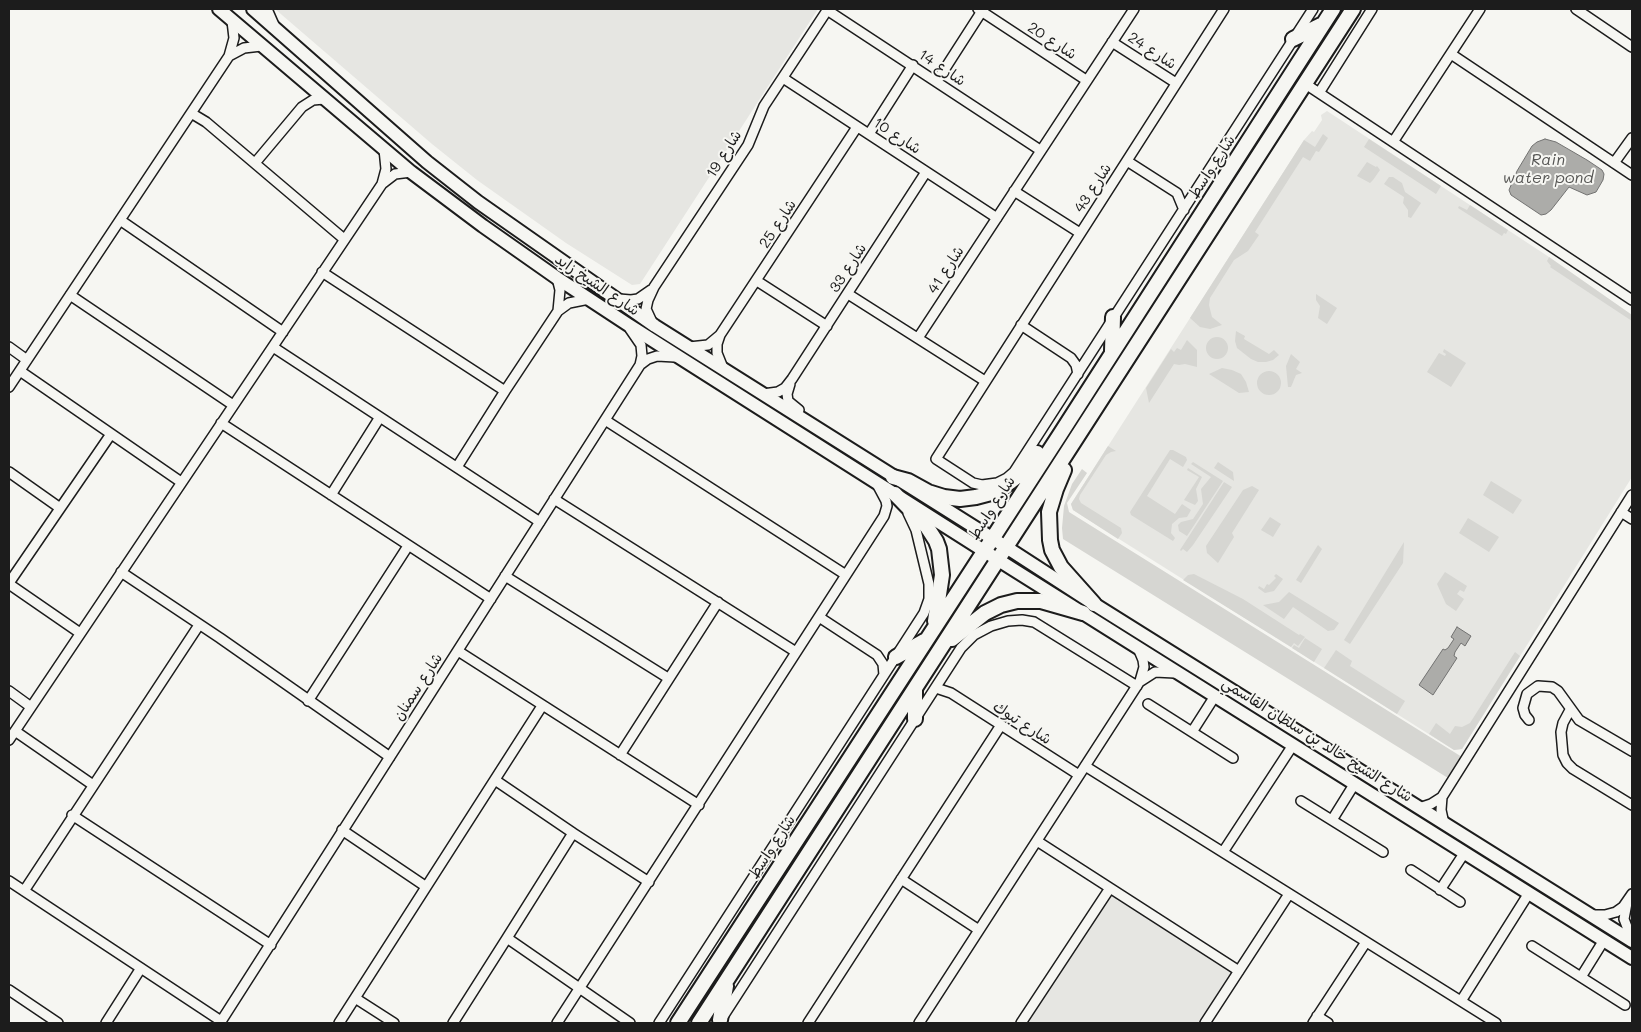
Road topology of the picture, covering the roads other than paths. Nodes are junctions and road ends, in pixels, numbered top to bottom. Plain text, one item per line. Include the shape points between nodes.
1 (219, 9) edge
2 (253, 9) edge
3 (267, 9) edge
4 (828, 9) edge
5 (1127, 9) edge
6 (1134, 9) edge
7 (1224, 9) edge
8 (1313, 9) edge
9 (1333, 9) edge
10 (1353, 9) edge
11 (1372, 9) edge
12 (1480, 9) edge
13 (1576, 9) edge
14 (980, 10) edge
15 (232, 21) junction
16 (1324, 23) junction
17 (1124, 24) junction
18 (277, 30) junction
19 (1293, 39) junction
20 (1112, 42) junction
21 (261, 46) junction
22 (1632, 47) edge
23 (1451, 54) junction
24 (229, 56) junction
25 (913, 65) junction
26 (783, 78) junction
27 (1086, 80) junction
28 (937, 81) junction
29 (1176, 83) junction
30 (1304, 83) junction
31 (1319, 93) junction
32 (324, 99) junction
33 (191, 113) junction
34 (857, 126) junction
35 (869, 134) junction
36 (1632, 138) edge
37 (1394, 142) junction
38 (384, 149) junction
39 (1040, 150) junction
40 (1127, 161) junction
41 (255, 163) junction
42 (1614, 163) junction
43 (411, 172) junction
44 (926, 172) junction
45 (1632, 175) edge
46 (382, 184) junction
47 (1014, 191) junction
48 (1177, 193) junction
49 (1194, 193) junction
50 (1184, 210) junction
51 (997, 218) junction
52 (120, 220) junction
53 (1080, 233) junction
54 (344, 239) junction
55 (322, 272) junction
56 (557, 278) junction
57 (757, 281) junction
58 (654, 286) junction
59 (848, 294) junction
60 (70, 295) junction
61 (589, 299) junction
62 (615, 299) junction
63 (1632, 300) edge
64 (558, 311) junction
65 (1114, 317) junction
66 (626, 324) junction
67 (1021, 325) junction
68 (654, 326) junction
69 (827, 326) junction
70 (283, 332) junction
71 (720, 335) junction
72 (918, 338) junction
73 (9, 347) edge
74 (273, 347) junction
75 (688, 347) junction
76 (1112, 352) junction
77 (1088, 357) junction
78 (680, 358) junction
79 (1071, 358) junction
80 (26, 360) junction
81 (640, 365) junction
82 (724, 370) junction
83 (20, 371) junction
84 (1078, 374) junction
85 (792, 379) junction
86 (985, 381) junction
87 (9, 387) edge
88 (505, 391) junction
89 (761, 394) junction
90 (233, 406) junction
91 (380, 417) junction
92 (605, 420) junction
93 (221, 423) junction
94 (812, 425) junction
95 (1061, 433) junction
96 (111, 434) junction
97 (1070, 448) junction
98 (457, 467) junction
99 (9, 472) edge
100 (893, 477) junction
101 (1009, 480) junction
102 (875, 481) junction
103 (182, 482) junction
104 (330, 494) junction
105 (895, 494) junction
106 (1632, 495) edge
107 (554, 499) junction
108 (60, 508) junction
109 (1621, 512) junction
110 (1632, 519) edge
111 (540, 522) junction
112 (988, 544) junction
113 (408, 546) junction
114 (1006, 547) junction
115 (998, 560) junction
116 (120, 572) junction
117 (846, 575) junction
118 (506, 576) junction
119 (9, 583) edge
120 (492, 599) junction
121 (718, 602) junction
122 (1088, 608) junction
123 (819, 617) junction
124 (199, 625) junction
125 (933, 628) junction
126 (80, 632) junction
127 (925, 641) junction
128 (1138, 647) junction
129 (458, 651) junction
130 (796, 652) junction
131 (938, 652) junction
132 (877, 655) junction
133 (896, 656) junction
134 (884, 674) junction
135 (1178, 674) junction
136 (944, 675) junction
137 (668, 678) junction
138 (1139, 684) junction
139 (936, 688) junction
140 (914, 689) junction
141 (9, 691) edge
142 (951, 693) junction
143 (1215, 696) junction
144 (308, 701) junction
145 (1148, 704) dead end
146 (542, 706) junction
147 (31, 707) junction
148 (1570, 710) junction
149 (915, 720) junction
150 (1529, 720) dead end
151 (1001, 725) junction
152 (15, 731) junction
153 (1192, 732) junction
154 (9, 740) edge
155 (1293, 744) junction
156 (1632, 751) edge
157 (620, 755) junction
158 (390, 757) junction
159 (1233, 758) dead end
160 (1086, 766) junction
161 (1079, 775) junction
162 (494, 780) junction
163 (1355, 783) junction
164 (93, 785) junction
165 (1442, 797) junction
166 (1301, 801) dead end
167 (699, 805) junction
168 (1632, 805) edge
169 (1418, 808) junction
170 (72, 815) junction
171 (1332, 820) junction
172 (1444, 824) junction
173 (1427, 828) junction
174 (342, 830) junction
175 (573, 833) junction
176 (1460, 834) junction
177 (1037, 841) junction
178 (1223, 852) junction
179 (1383, 852) dead end
180 (1465, 852) junction
181 (1411, 870) dead end
182 (901, 879) junction
183 (9, 881) edge
184 (649, 882) junction
185 (425, 886) junction
186 (1110, 888) junction
187 (1440, 890) junction
188 (24, 891) junction
189 (1529, 893) junction
190 (1289, 894) junction
191 (1631, 896) edge
192 (1460, 902) dead end
193 (1591, 915) junction
194 (979, 930) junction
195 (507, 938) junction
196 (1604, 940) junction
197 (731, 941) junction
198 (1632, 941) edge
199 (1366, 942) junction
200 (271, 945) junction
201 (1532, 946) dead end
202 (1632, 958) edge
203 (141, 968) junction
204 (1239, 972) junction
205 (1581, 977) junction
206 (727, 980) junction
207 (580, 988) junction
208 (9, 990) edge
209 (356, 998) junction
210 (1461, 1001) junction
211 (1625, 1005) dead end
212 (1315, 1020) edge
213 (220, 1022) edge
214 (676, 1022) edge
215 (700, 1022) edge
216 (719, 1022) edge
217 (58, 1023) edge
218 (106, 1023) edge
219 (340, 1023) edge
220 (394, 1023) edge
221 (453, 1023) edge
222 (557, 1023) edge
223 (630, 1023) edge
224 (659, 1023) edge
225 (808, 1023) edge
226 (920, 1023) edge
227 (1021, 1023) edge
228 (1205, 1023) edge
229 (1328, 1023) edge
230 (1496, 1023) edge

1 - 15 main road, شارع الشيخ زايد
2 - 18 main road, شارع الشيخ زايد
3 - 18 street
4 - 25 street, شارع 14
4 - 26 street, شارع 19
5 - 17 street
6 - 17 street, شارع 41
7 - 29 street, شارع 43
8 - 19 street
9 - 16 main road, شارع واسط
10 - 30 main road
11 - 31 street
12 - 23 street
13 - 22 street
14 - 27 street, شارع 20
14 - 28 street
15 - 21 main road, شارع الشيخ زايد
15 - 24 street via 234,38
16 - 19 main road
16 - 76 main road, شارع واسط
17 - 20 street, شارع 41
18 - 62 main road, شارع الشيخ زايد via 427,162
19 - 49 street
20 - 27 street, شارع 41
20 - 29 street, شارع 24
21 - 24 street via 244,48
21 - 32 main road, شارع الشيخ زايد
23 - 37 street
23 - 42 street
24 - 33 street
25 - 28 street, شارع 14
25 - 35 street
26 - 34 street, شارع 10
26 - 58 street, شارع 19 via 761,112 748,145
27 - 39 street, شارع 41
28 - 39 street, شارع 14
29 - 40 street, شارع 43
30 - 31 street
30 - 97 main road
31 - 37 street
32 - 38 main road, شارع الشيخ زايد
32 - 41 street via 312,100 302,107
33 - 41 street
33 - 52 street
34 - 35 street, شارع 10
34 - 57 street, شارع 25
35 - 44 street, شارع 10
36 - 42 street
37 - 63 street
38 - 43 main road, شارع الشيخ زايد
38 - 46 street via 386,170
39 - 47 street, شارع 41
40 - 48 street
40 - 53 street, شارع 43
41 - 54 street
42 - 45 street
43 - 46 street via 395,174
43 - 56 main road, شارع الشيخ زايد
44 - 51 street, شارع 10
44 - 59 street, شارع 33
46 - 54 street
47 - 51 street, شارع 41
47 - 53 street
48 - 49 street
48 - 50 street
49 - 50 street
50 - 65 street
51 - 72 street, شارع 41
52 - 60 street
52 - 70 street
53 - 67 street, شارع 43
54 - 55 street
55 - 70 street
55 - 88 street
56 - 61 main road, شارع الشيخ زايد
56 - 64 street via 560,290
57 - 69 street
57 - 71 street, شارع 25
58 - 62 street via 638,299
58 - 68 street via 646,309
59 - 69 street, شارع 33
59 - 72 street
60 - 80 street
60 - 90 street
61 - 64 street via 575,300
61 - 66 main road, شارع الشيخ زايد
62 - 68 main road, شارع الشيخ زايد
64 - 88 street
65 - 76 main road
65 - 77 street
66 - 78 main road, شارع الشيخ زايد
66 - 81 street via 641,345
67 - 79 street
67 - 86 street, شارع 43
68 - 75 main road, شارع الشيخ زايد
69 - 85 street, شارع 33
70 - 74 street
71 - 75 street, شارع 25 via 708,345
71 - 82 street via 717,353
72 - 86 street
73 - 80 street
74 - 90 street
74 - 91 street
75 - 82 main road, شارع الشيخ زايد
76 - 95 main road, شارع واسط
77 - 79 street
77 - 84 street
78 - 81 street via 657,356
78 - 102 main road, شارع الشيخ زايد
79 - 84 street
80 - 83 street
81 - 92 street, شارع سمنان
82 - 89 main road, شارع الشيخ زايد
83 - 87 street
83 - 96 street
84 - 101 street
85 - 89 street, شارع 33 via 778,392
85 - 94 street, شارع 33 via 788,401
86 - 101 street, شارع 43 via 936,459 979,485
88 - 98 street
89 - 94 main road, شارع الشيخ زايد
90 - 93 street
91 - 98 street
91 - 104 street
92 - 107 street, شارع سمنان
92 - 117 street
93 - 103 street
93 - 104 street
94 - 100 main road, شارع الشيخ زايد
95 - 101 main road via 1039,450 1024,471
95 - 112 main road, شارع واسط
96 - 103 street
96 - 108 street
97 - 114 main road
97 - 122 main road via 1070,457 1049,512 1050,540 1061,567
98 - 111 street
99 - 108 street
100 - 101 main road via 936,495 960,499 988,494
100 - 112 main road, شارع الشيخ زايد
102 - 105 main road, شارع الشيخ زايد
102 - 117 street via 886,501 886,511
103 - 116 street
104 - 113 street
105 - 112 main road, شارع الشيخ زايد
105 - 125 main road via 927,527 939,549 941,584
105 - 133 street via 913,522 930,591 924,613
106 - 109 street
107 - 111 street, شارع سمنان
107 - 121 street
108 - 119 street
109 - 110 street
109 - 165 street
111 - 118 street, شارع سمنان
112 - 114 main road, شارع الشيخ خالد بن سلطان القاسمي
112 - 115 main road, شارع الشيخ خالد بن سلطان القاسمي
112 - 125 main road, شارع واسط
113 - 120 street
113 - 144 street
114 - 115 main road
114 - 122 main road, شارع الشيخ خالد بن سلطان القاسمي
115 - 122 main road, شارع الشيخ خالد بن سلطان القاسمي
115 - 131 main road
116 - 124 street
116 - 126 street
117 - 123 street
118 - 120 street, شارع سمنان
118 - 137 street
119 - 126 street
120 - 129 street, شارع سمنان
121 - 130 street
121 - 137 street
122 - 128 main road, شارع الشيخ خالد بن سلطان القاسمي
122 - 131 main road via 1035,601 1001,605 978,618
122 - 169 main road, شارع الشيخ خالد بن سلطان القاسمي
123 - 130 street
123 - 132 street
124 - 144 street
124 - 164 street
125 - 127 main road, شارع واسط
126 - 147 street
127 - 133 main road
127 - 197 main road, شارع واسط
128 - 135 main road, شارع الشيخ خالد بن سلطان القاسمي
128 - 138 street via 1143,660
129 - 146 street
129 - 158 street, شارع سمنان
130 - 167 street
131 - 140 main road
132 - 133 street
132 - 134 street via 883,664
133 - 134 street
134 - 224 street
135 - 138 street via 1155,672
135 - 143 main road, شارع الشيخ خالد بن سلطان القاسمي
136 - 138 street via 961,648 974,635 991,626 1022,620 1034,622
136 - 139 street
136 - 142 street
137 - 157 street
138 - 160 street
139 - 142 street, شارع تبوك
139 - 149 street
140 - 149 main road
140 - 206 main road
141 - 147 street
142 - 151 street, شارع تبوك
143 - 153 street
143 - 155 main road, شارع الشيخ خالد بن سلطان القاسمي
144 - 158 street
145 - 153 street
146 - 157 street
146 - 162 street
147 - 152 street
148 - 150 street via 1558,690 1538,686 1524,700 1525,715
148 - 156 street via 1579,720
148 - 168 street via 1561,732 1567,763
149 - 216 street
151 - 161 street, شارع تبوك
151 - 182 street
152 - 154 street
152 - 164 street
153 - 159 street
155 - 163 main road, شارع الشيخ خالد بن سلطان القاسمي
155 - 178 street
157 - 167 street
158 - 174 street, شارع سمنان
160 - 161 street
160 - 178 street
161 - 177 street
162 - 175 street
162 - 185 street
163 - 171 street
163 - 173 main road, شارع الشيخ خالد بن سلطان القاسمي
164 - 170 street
165 - 169 street
165 - 172 street
166 - 171 street
167 - 184 street
169 - 172 main road, شارع الشيخ خالد بن سلطان القاسمي
170 - 188 street
170 - 200 street
171 - 179 street
172 - 176 main road, شارع الشيخ خالد بن سلطان القاسمي
173 - 176 main road via 1432,824 1452,834
173 - 180 main road, شارع الشيخ خالد بن سلطان القاسمي
174 - 185 street
174 - 200 street, شارع سمنان
175 - 184 street
175 - 195 street
176 - 193 main road, شارع الشيخ خالد بن سلطان القاسمي
177 - 186 street
177 - 194 street
178 - 190 street
180 - 187 street
180 - 189 main road, شارع الشيخ خالد بن سلطان القاسمي
181 - 187 street
182 - 194 street
182 - 225 street
183 - 188 street
184 - 207 street
185 - 209 street
186 - 204 street
186 - 227 street
187 - 192 street
188 - 203 street
189 - 196 main road, شارع الشيخ خالد بن سلطان القاسمي
189 - 210 street
190 - 199 street
190 - 204 street
191 - 193 street via 1616,912
191 - 198 street via 1624,919
193 - 198 main road, شارع الشيخ خالد بن سلطان القاسمي
194 - 226 street
195 - 207 street
195 - 221 street
196 - 202 main road, شارع الشيخ خالد بن سلطان القاسمي
196 - 205 street
197 - 214 main road, شارع واسط
197 - 215 main road via 738,940 740,944 707,996
199 - 210 street
199 - 212 street
200 - 213 street, شارع سمنان
201 - 205 street
203 - 213 street
203 - 218 street
204 - 228 street
205 - 211 street
206 - 215 main road
206 - 216 main road
207 - 222 street
207 - 223 street
208 - 217 street
209 - 219 street
209 - 220 street
210 - 230 street
212 - 229 street

